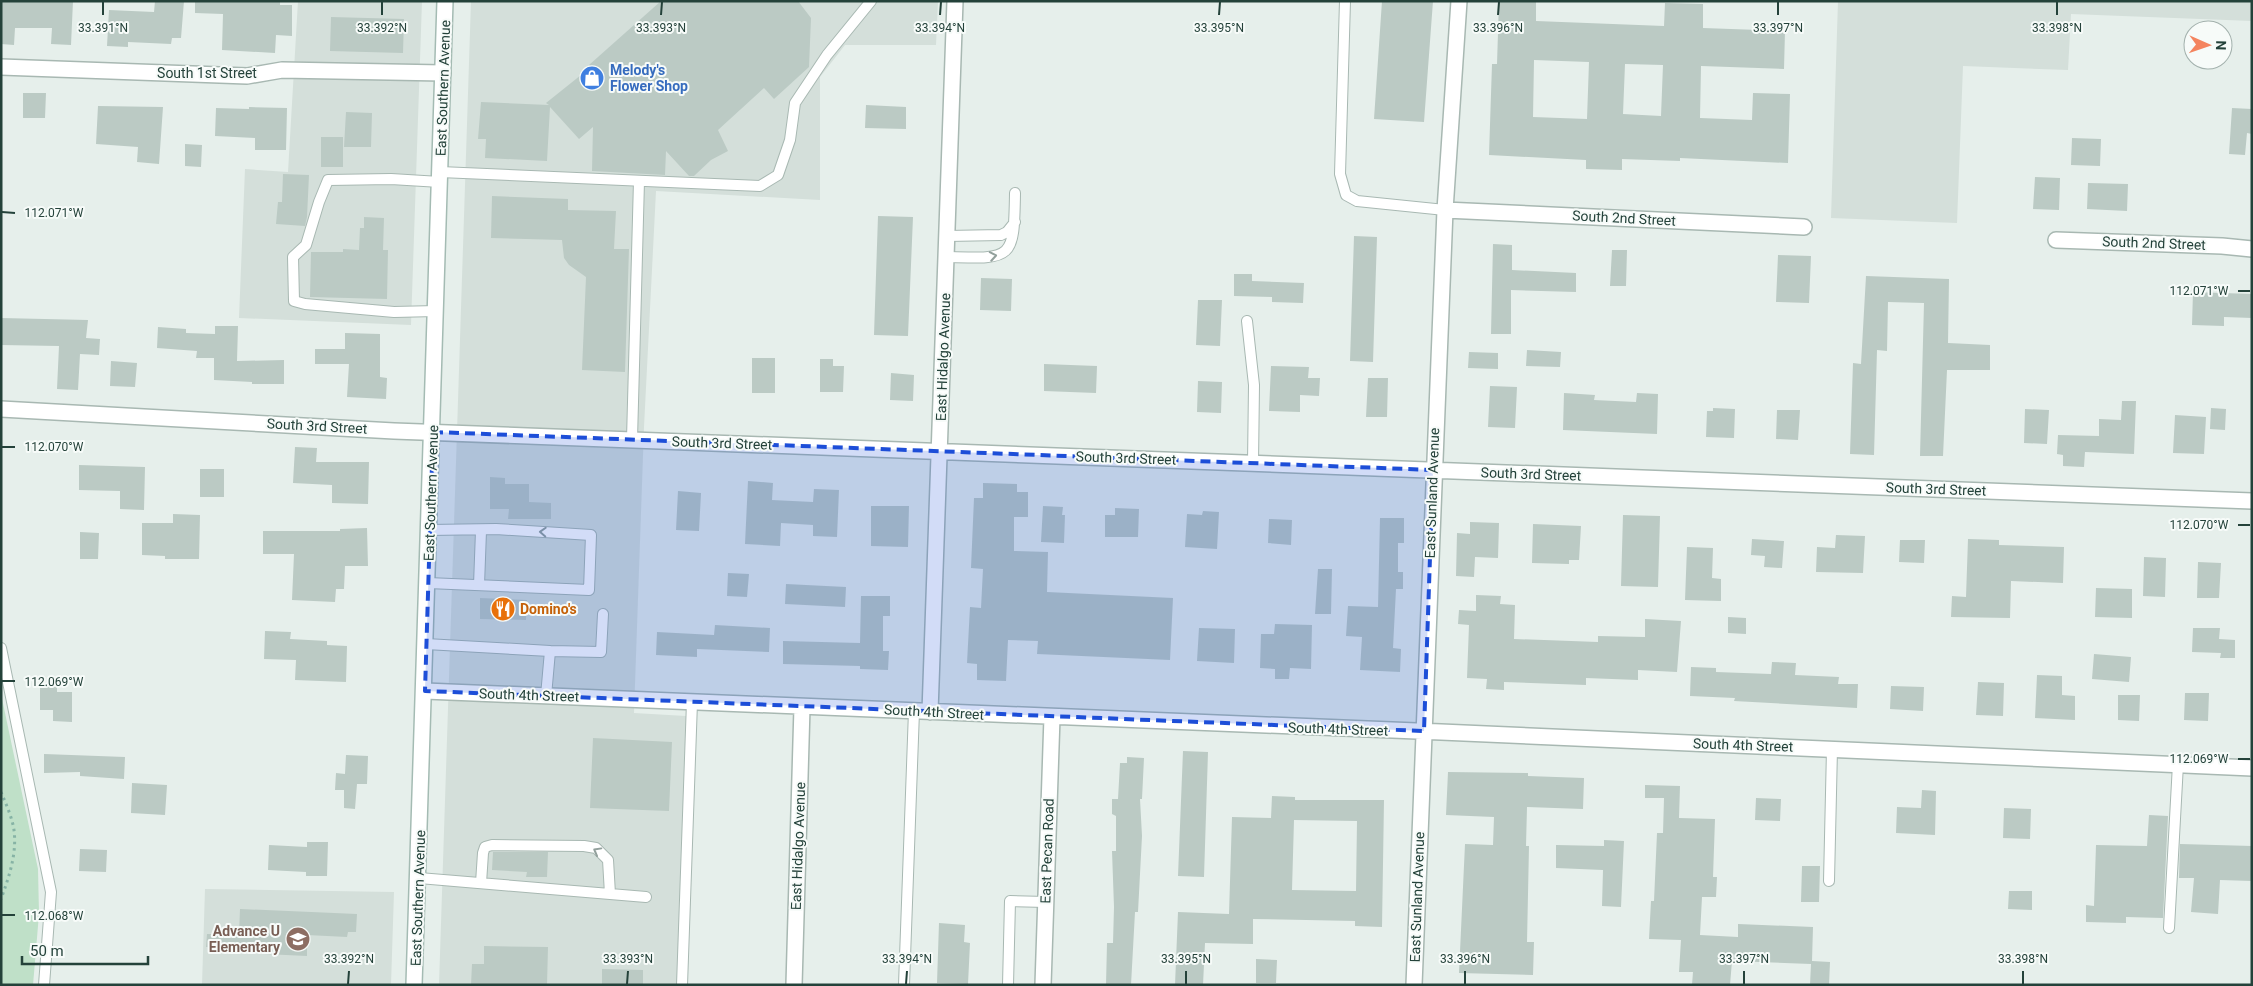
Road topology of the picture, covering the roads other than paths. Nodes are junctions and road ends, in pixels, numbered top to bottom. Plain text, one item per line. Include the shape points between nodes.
1 (445, 1) edge
2 (871, 1) edge
3 (955, 1) edge
4 (1345, 1) edge
5 (1460, 1) edge
6 (1, 67) edge
7 (443, 73) junction
8 (440, 177) junction
9 (640, 181) junction
10 (1015, 193) dead end
11 (1444, 210) junction
12 (1015, 222) junction
13 (1804, 227) dead end
14 (947, 236) junction
15 (2056, 240) dead end
16 (2252, 249) edge
17 (946, 257) junction
18 (436, 311) junction
19 (1247, 321) dead end
20 (1, 409) edge
21 (432, 432) junction
22 (632, 439) junction
23 (940, 451) junction
24 (1253, 463) junction
25 (1433, 470) junction
26 (2252, 501) edge
27 (429, 530) junction
28 (481, 531) junction
29 (428, 583) junction
30 (479, 585) junction
31 (603, 614) dead end
32 (426, 644) junction
33 (1, 648) edge
34 (550, 651) junction
35 (425, 691) junction
36 (546, 696) junction
37 (692, 702) junction
38 (802, 707) junction
39 (914, 711) junction
40 (930, 712) junction
41 (1052, 717) junction
42 (1424, 731) junction
43 (1832, 749) junction
44 (2178, 764) junction
45 (2252, 768) edge
46 (419, 878) junction
47 (1829, 880) dead end
48 (481, 883) junction
49 (610, 894) junction
50 (646, 897) dead end
51 (1046, 902) junction
52 (2169, 928) dead end
53 (44, 985) edge
54 (414, 985) edge
55 (682, 985) edge
56 (794, 985) edge
57 (904, 985) edge
58 (1008, 985) edge
59 (1043, 985) edge
60 (1414, 985) edge

1 - 7 street, East Southern Avenue
2 - 9 lane via 827,55 794,103 790,140 778,175 760,186
3 - 14 street, East Hidalgo Avenue
4 - 11 lane via 1340,174 1346,195 1358,201
5 - 11 street, East Sunland Avenue
6 - 7 street, South 1st Street via 247,76 282,70
7 - 8 street, East Southern Avenue
8 - 9 lane
8 - 18 street, East Southern Avenue
8 - 18 lane via 328,180 306,245 293,257 294,301 394,312
9 - 22 lane
10 - 12 lane
11 - 13 street, South 2nd Street
11 - 25 street, East Sunland Avenue
12 - 14 lane via 1001,235
17 -> 12 lane via 986,258 1002,254 1012,243
14 - 17 street, East Hidalgo Avenue
15 - 16 street, South 2nd Street
17 - 23 street, East Hidalgo Avenue
18 - 21 street, East Southern Avenue
19 - 24 lane via 1254,385
20 - 21 street, South 3rd Street
21 - 22 street, South 3rd Street
21 - 27 street, East Southern Avenue
22 - 23 street, South 3rd Street
23 - 24 street, South 3rd Street
23 - 40 street, East Hidalgo Avenue
24 - 25 street, South 3rd Street
25 - 26 street, South 3rd Street
25 - 42 street, East Sunland Avenue
27 - 28 lane
27 - 29 street, East Southern Avenue
28 - 30 lane
30 -> 28 lane via 589,590 591,535 496,529
29 - 30 lane
29 - 32 street, East Southern Avenue
31 - 34 lane via 601,652
32 - 34 lane
32 - 35 street, East Southern Avenue
33 - 53 lane via 51,892
34 - 36 lane
35 - 36 street, South 4th Street
35 - 46 street, East Southern Avenue
36 - 37 street, South 4th Street
37 - 38 street, South 4th Street
37 - 55 lane
38 - 39 street, South 4th Street
38 - 56 street, East Hidalgo Avenue
39 - 40 street, South 4th Street
39 - 57 lane
40 - 41 street, South 4th Street
41 - 42 street, South 4th Street
41 - 51 street, East Pecan Road
42 - 43 street, South 4th Street
42 - 60 street, East Sunland Avenue
43 - 44 street, South 4th Street
43 - 47 lane
44 - 45 street, South 4th Street
44 - 52 lane
46 - 48 lane
46 - 54 street, East Southern Avenue
48 - 49 lane
49 -> 48 lane via 608,860 596,848 584,846 492,845 482,853
49 - 50 lane
51 - 58 lane via 1010,901
51 - 59 street, East Pecan Road

